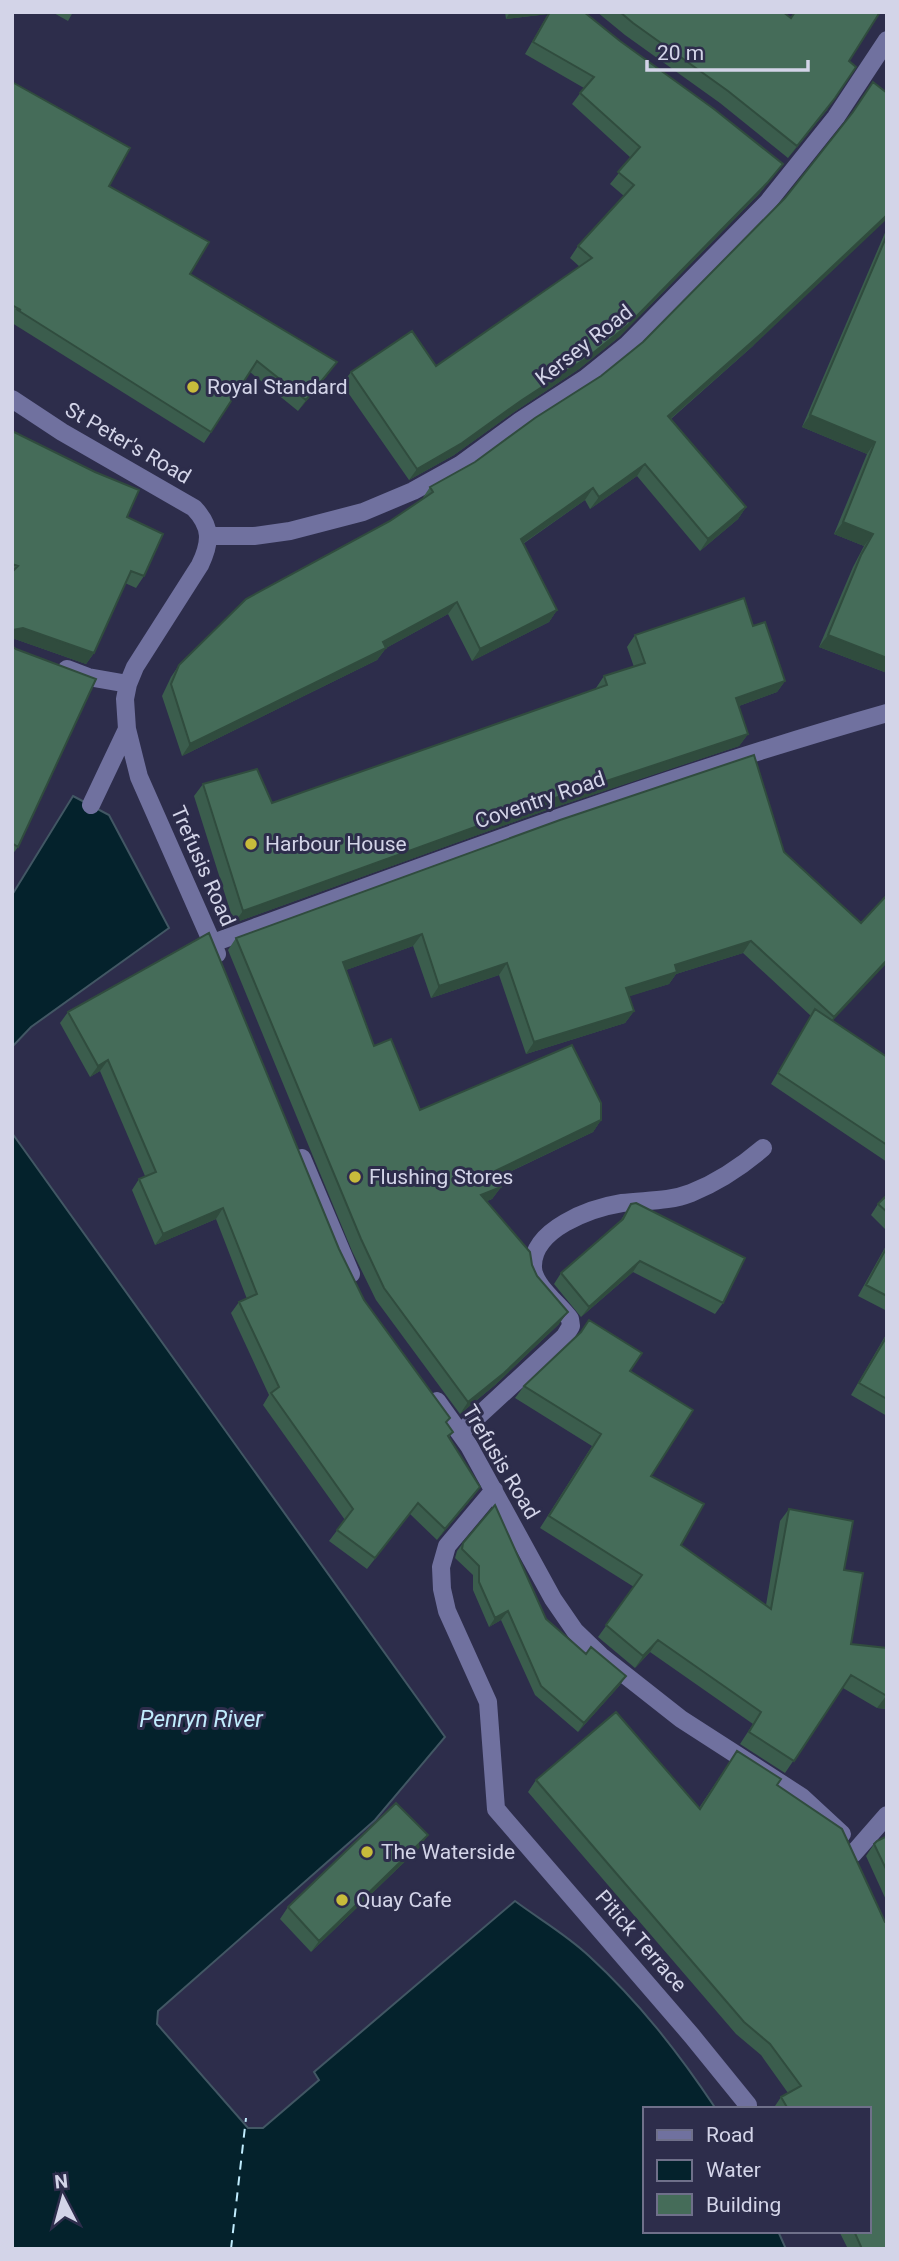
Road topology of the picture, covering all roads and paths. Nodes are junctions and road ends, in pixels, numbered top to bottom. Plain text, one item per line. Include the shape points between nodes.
1 (883, 52) edge
2 (12, 399) edge
3 (209, 536) junction
4 (50, 663) edge
5 (128, 684) junction
6 (887, 713) edge
7 (127, 729) junction
8 (91, 805) dead end
9 (213, 943) junction
10 (223, 969) edge
11 (298, 1148) edge
12 (763, 1148) dead end
13 (360, 1294) edge
14 (428, 1390) edge
15 (460, 1433) junction
16 (494, 1490) junction
17 (887, 1815) edge
18 (748, 2105) dead end

1 - 3 street, Kersey Road via 836,117 786,171 768,202 627,345 586,379 460,465 363,512 254,536
2 - 3 street, St Peter's Road via 194,508 207,524
3 - 5 street, Trefusis Road via 200,565 144,650
4 - 5 street via 88,677
5 - 7 street, Trefusis Road
6 - 9 street, Coventry Road via 619,796
7 - 8 street
7 - 9 street, Trefusis Road via 139,778
9 - 10 street, Trefusis Road
11 - 13 street
12 - 15 street via 741,1167 691,1193 597,1208 558,1226 543,1239 534,1255 533,1270 571,1326
14 - 15 street, Trefusis Road
15 - 16 street, Trefusis Road
16 - 17 street, Trefusis Road via 553,1599 575,1631 601,1656 681,1719 802,1797 843,1834 856,1860
16 - 18 street, Pitick Terrace via 447,1546 441,1567 447,1611 488,1702 496,1810

